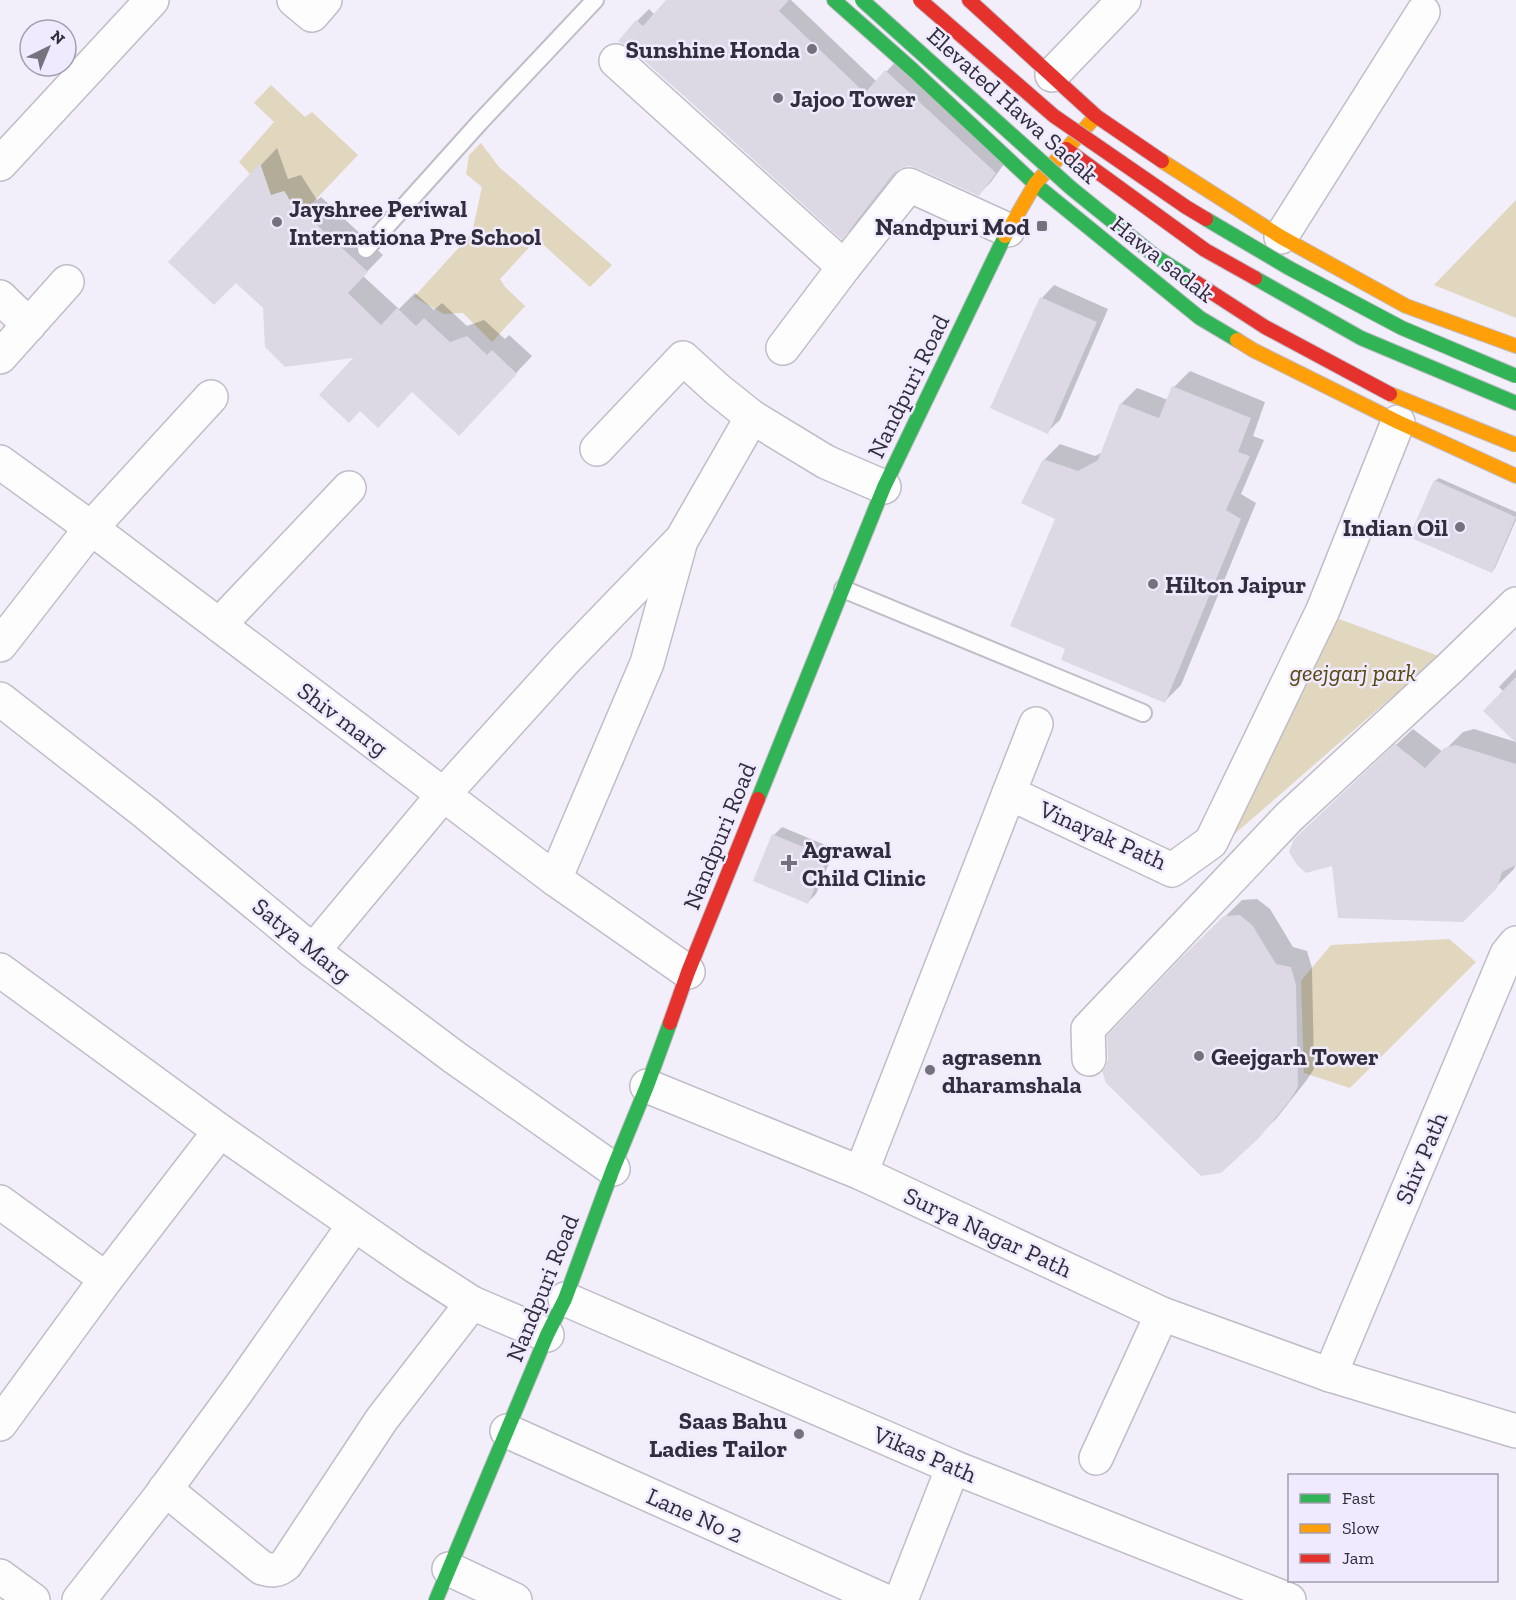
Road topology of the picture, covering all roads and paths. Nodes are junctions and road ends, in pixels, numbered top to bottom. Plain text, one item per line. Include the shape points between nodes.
1 (152, 0) edge
2 (294, 0) edge
3 (325, 0) edge
4 (595, 0) edge
5 (834, 0) edge
6 (862, 0) edge
7 (920, 0) edge
8 (969, 0) edge
9 (1124, 0) edge
10 (1423, 12) dead end
11 (616, 61) dead end
12 (1053, 75) junction
13 (1096, 116) junction
14 (1066, 149) junction
15 (0, 164) edge
16 (1035, 184) junction
17 (1008, 230) junction
18 (1281, 237) junction
19 (366, 249) dead end
20 (844, 267) junction
21 (67, 282) dead end
22 (0, 297) edge
23 (29, 325) junction
24 (1516, 346) edge
25 (783, 348) dead end
26 (0, 357) edge
27 (1516, 376) edge
28 (212, 397) dead end
29 (1516, 403) edge
30 (752, 417) junction
31 (1398, 422) junction
32 (1516, 445) edge
33 (597, 449) dead end
34 (0, 462) edge
35 (1516, 476) edge
36 (349, 488) dead end
37 (884, 488) junction
38 (91, 528) junction
39 (682, 539) junction
40 (843, 589) junction
41 (1516, 604) edge
42 (219, 625) junction
43 (0, 645) edge
44 (0, 699) edge
45 (1143, 713) dead end
46 (1036, 724) dead end
47 (1010, 793) junction
48 (444, 795) junction
49 (555, 879) junction
50 (1516, 943) edge
51 (313, 951) junction
52 (0, 970) edge
53 (688, 972) junction
54 (1089, 1059) dead end
55 (647, 1086) junction
56 (220, 1131) junction
57 (613, 1169) junction
58 (861, 1173) junction
59 (0, 1202) edge
60 (354, 1225) junction
61 (106, 1279) junction
62 (565, 1299) junction
63 (472, 1303) junction
64 (1162, 1314) junction
65 (547, 1335) junction
66 (1330, 1375) junction
67 (0, 1424) edge
68 (507, 1431) junction
69 (1516, 1431) edge
70 (1096, 1458) dead end
71 (953, 1467) junction
72 (165, 1490) junction
73 (449, 1569) junction
74 (0, 1576) edge
75 (33, 1600) edge
76 (79, 1600) edge
77 (436, 1600) edge
78 (515, 1600) edge
79 (883, 1600) edge
80 (901, 1600) edge
81 (1289, 1600) edge

1 - 15 street
2 - 3 street via 312,15
4 - 19 lane
5 - 16 main road, Hawa sadak
6 - 32 main road, Elevated Hawa Sadak, bridge via 1071,188 1155,256 1265,327 1390,394
7 - 27 main road, Elevated Hawa Sadak, bridge via 1054,116 1186,207 1402,328
8 - 12 main road
9 - 12 street
10 - 18 street
11 - 20 street
12 - 13 main road
13 - 14 main road, Nandpuri Road
13 - 18 main road
14 - 16 main road, Nandpuri Road
14 - 29 main road via 1205,250 1361,338
16 - 17 main road, Nandpuri Road
16 - 31 main road, Hawa sadak via 1200,318 1253,350
17 - 20 street via 909,185
17 - 37 main road, Nandpuri Road
18 - 24 main road via 1406,306
20 - 25 street
21 - 23 street
22 - 23 street
23 - 26 street
28 - 38 street
30 - 33 street via 683,358
30 - 37 street via 826,462
30 - 39 street
31 - 35 main road, Hawa sadak
31 - 47 street, Vinayak Path via 1323,610 1211,842 1172,870
34 - 38 street, Shiv marg
36 - 42 street
37 - 40 main road, Nandpuri Road
38 - 42 street, Shiv marg
38 - 43 street
39 - 48 street via 566,659
39 - 49 street via 647,663
40 - 45 lane
40 - 53 main road, Nandpuri Road
41 - 54 street via 1289,817 1088,1029
42 - 48 street, Shiv marg
44 - 51 street, Satya Marg
46 - 47 street
47 - 58 street, Vinayak Path
48 - 49 street, Shiv marg
48 - 51 street
49 - 53 street, Shiv marg
50 - 66 street, Shiv Path via 1507,954
51 - 57 street, Satya Marg
52 - 56 street
53 - 55 main road, Nandpuri Road
55 - 57 main road, Nandpuri Road
55 - 58 street, Surya Nagar Path
56 - 60 street
56 - 61 street
57 - 62 main road, Nandpuri Road
58 - 64 street, Surya Nagar Path
59 - 61 street
60 - 63 street
60 - 72 street
61 - 67 street
62 - 65 main road, Nandpuri Road
62 - 71 street, Vikas Path
63 - 65 street
63 - 72 street via 382,1419 282,1568 262,1568
64 - 66 street, Surya Nagar Path
64 - 70 street
65 - 68 main road, Nandpuri Road
66 - 69 street, Surya Nagar Path
68 - 73 main road, Nandpuri Road
68 - 79 street, Lane No 2
71 - 80 street
71 - 81 street, Vikas Path
72 - 76 street
73 - 77 main road, Nandpuri Road
73 - 78 street
74 - 75 street

